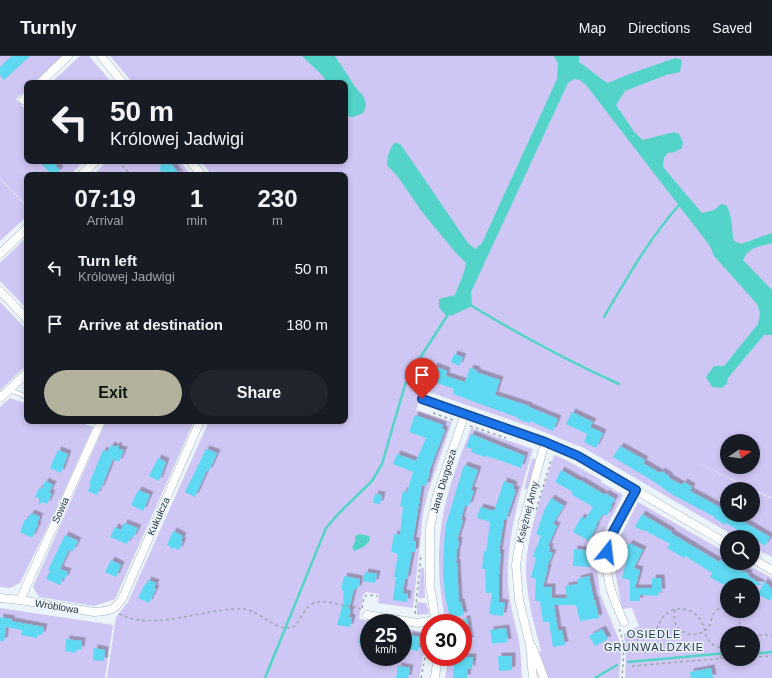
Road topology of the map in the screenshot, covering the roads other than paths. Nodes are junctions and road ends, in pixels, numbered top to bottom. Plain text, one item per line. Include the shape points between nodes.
1 (68, 56) edge
2 (101, 56) edge
3 (43, 80) edge
4 (121, 80) edge
5 (93, 164) edge
6 (193, 164) edge
7 (84, 172) edge
8 (199, 172) edge
9 (24, 231) edge
10 (0, 254) edge
11 (0, 292) edge
12 (24, 316) edge
13 (24, 376) edge
14 (10, 390) junction
15 (24, 396) edge
16 (0, 398) edge
17 (422, 399) dead end
18 (465, 414) junction
19 (97, 424) edge
20 (199, 424) edge
21 (545, 442) junction
22 (636, 490) junction
23 (720, 540) edge
24 (760, 563) edge
25 (772, 570) edge
26 (0, 598) edge
27 (20, 600) junction
28 (113, 609) joint
29 (365, 612) road end
30 (435, 614) edge
31 (624, 622) dead end
32 (420, 624) edge
33 (530, 645) junction
34 (437, 666) edge
35 (435, 677) dead end
36 (533, 678) edge
37 (544, 678) edge

1 - 3 street
2 - 4 street
5 - 7 street
6 - 8 street
9 - 10 street
11 - 12 street
13 - 14 street
14 - 15 lane
14 - 16 street
17 - 18 street
18 - 21 street
18 - 30 street, Jana Długosza via 437,495 430,528 429,580
19 - 27 street, Sowia
20 - 28 street, Kukułcza via 123,597
21 - 22 street via 578,456
21 - 33 street, Księżnej Anny via 523,522 516,565 519,600
22 - 23 street
22 - 31 street via 613,532 606,559 610,589
24 - 25 street
26 - 27 street, Wróblowa
27 - 28 street, Wróblowa via 94,612
29 - 32 street, Jana Długosza
33 - 36 street, Księżnej Anny
33 - 37 street
34 - 35 street

